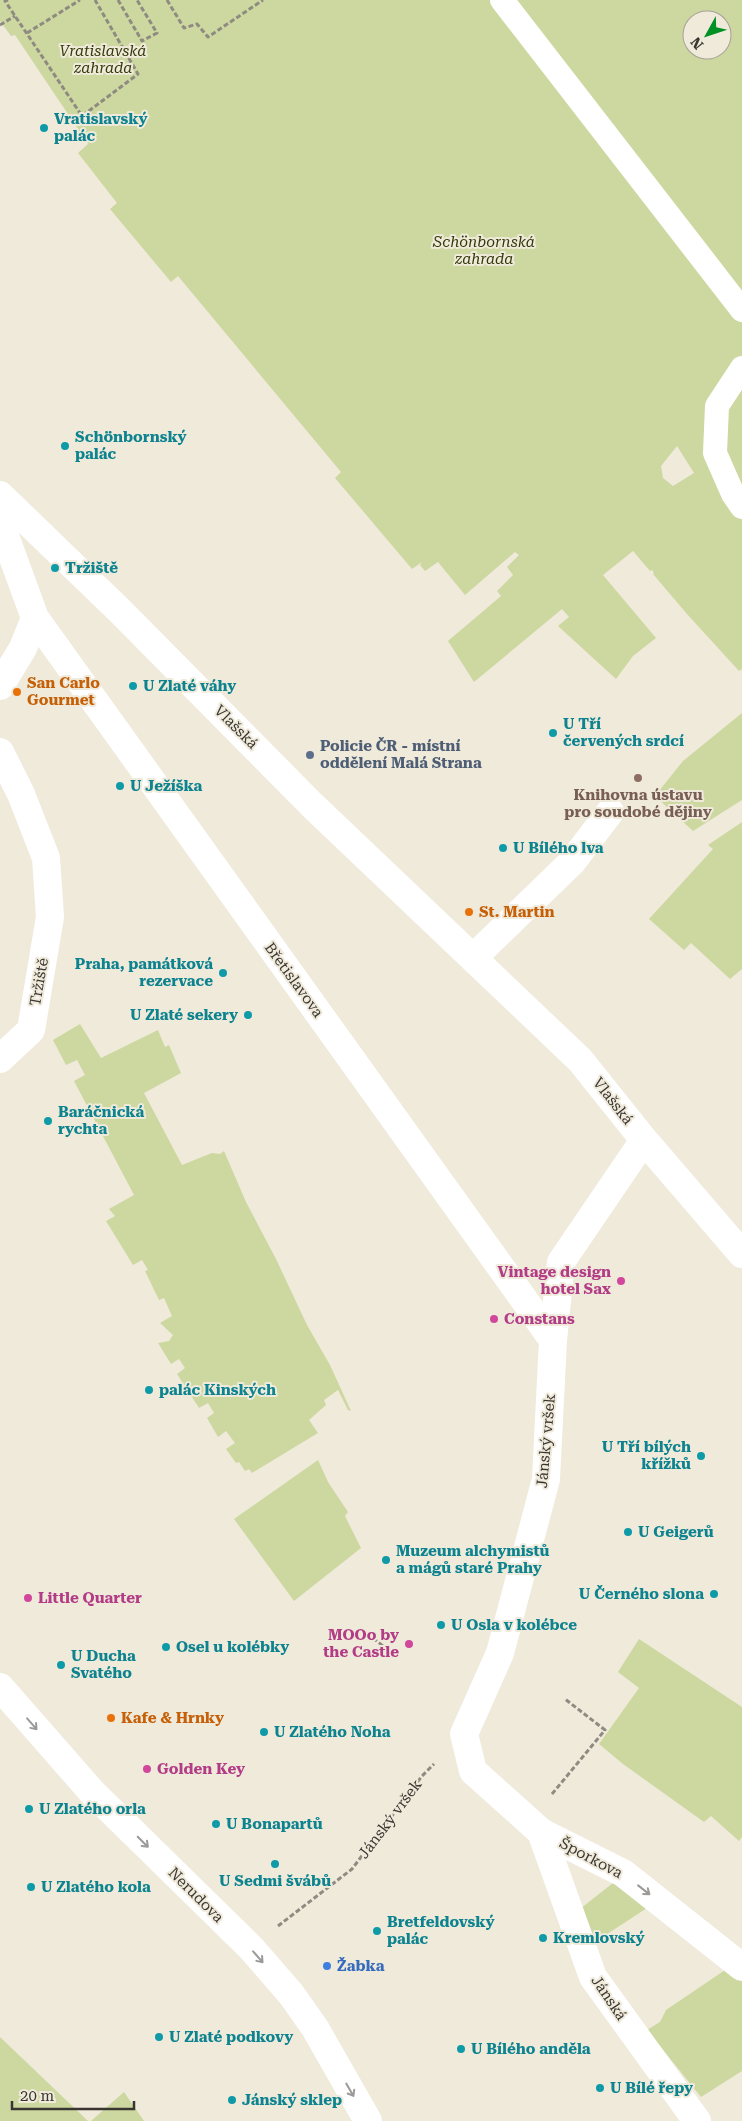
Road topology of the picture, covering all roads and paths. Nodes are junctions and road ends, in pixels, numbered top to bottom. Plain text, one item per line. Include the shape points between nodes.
1 (8, 0) edge
2 (80, 0) edge
3 (95, 0) edge
4 (118, 0) edge
5 (137, 0) edge
6 (167, 0) edge
7 (263, 0) edge
8 (502, 0) edge
9 (15, 16) junction
10 (0, 25) edge
11 (27, 33) junction
12 (742, 310) edge
13 (742, 368) edge
14 (0, 495) edge
15 (742, 507) edge
16 (0, 522) edge
17 (35, 618) junction
18 (0, 686) edge
19 (0, 752) edge
20 (610, 812) dead end
21 (474, 957) junction
22 (0, 1059) edge
23 (644, 1140) junction
24 (742, 1254) edge
25 (553, 1340) junction
26 (373, 1638) dead end
27 (382, 1646) dead end
28 (0, 1687) edge
29 (565, 1699) dead end
30 (464, 1734) junction
31 (536, 1827) junction
32 (277, 1927) dead end
33 (742, 1967) edge
34 (368, 2121) edge
35 (697, 2121) edge

1 - 9 path via 5,2
2 - 11 path
3 - 11 path via 138,74 82,116
4 - 5 path via 142,41 157,33
6 - 7 path via 184,28 196,24 208,37
8 - 12 lane
9 - 10 path
9 - 11 path
13 - 15 lane via 717,406 715,453
14 - 21 street, Vlašská via 312,805
16 - 17 street
17 - 18 street via 23,648
17 - 25 street, Břetislavova
19 - 22 street, Tržiště via 21,794 46,858 50,917 31,1030
20 - 21 street via 572,862
21 - 23 street, Vlašská via 580,1060
23 - 24 street, Vlašská
23 - 25 street, Jánský vršek via 561,1262
25 - 30 street, Jánský vršek via 546,1479 500,1653
26 - 27 path
28 -> 34 street, Nerudova via 92,1792 251,1948 291,1994 315,2028
29 - 31 path via 605,1730
30 - 31 street, Šporkova via 473,1772
30 - 32 path, Jánský vršek via 422,1776 352,1869
31 -> 33 street, Šporkova via 623,1873
31 - 35 street, Jánská via 592,1976

